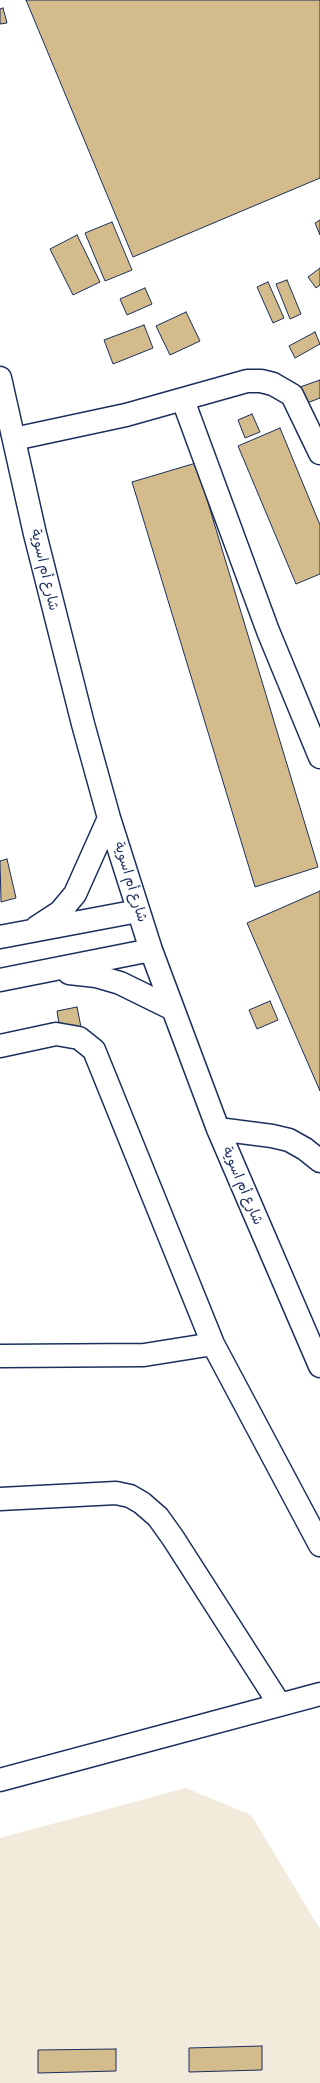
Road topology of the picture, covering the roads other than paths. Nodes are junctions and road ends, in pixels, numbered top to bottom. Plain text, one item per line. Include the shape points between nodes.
1 (0, 378) edge
2 (183, 400) junction
3 (14, 439) junction
4 (320, 453) edge
5 (320, 757) edge
6 (110, 818) junction
7 (138, 911) junction
8 (32, 931) junction
9 (0, 938) edge
10 (151, 950) junction
11 (48, 971) junction
12 (0, 980) edge
13 (173, 1009) junction
14 (0, 1046) edge
15 (218, 1129) junction
16 (320, 1161) edge
17 (213, 1344) junction
18 (0, 1356) edge
19 (320, 1366) edge
20 (0, 1499) edge
21 (320, 1545) edge
22 (320, 1694) edge
23 (280, 1705) junction
24 (0, 1780) edge

1 - 3 street, شارع أم اسوية
2 - 3 street via 76,427
2 - 4 street via 247,381 273,384 292,395
2 - 5 street via 268,632
3 - 6 street, شارع أم اسوية via 58,630
6 - 7 street, شارع أم اسوية
6 - 8 street via 75,894 60,912
7 - 8 street
7 - 10 street, شارع أم اسوية
8 - 9 street
10 - 11 street
10 - 13 street, شارع أم اسوية
11 - 12 street
11 - 13 street via 96,976 114,981
13 - 15 street, شارع أم اسوية
14 - 17 street via 56,1034 79,1038 94,1050
15 - 16 street via 289,1140
15 - 19 street, شارع أم اسوية
17 - 18 street via 144,1355
17 - 21 street
20 - 23 street via 116,1493 130,1496 142,1503 158,1517 173,1538
22 - 23 street
23 - 24 street

